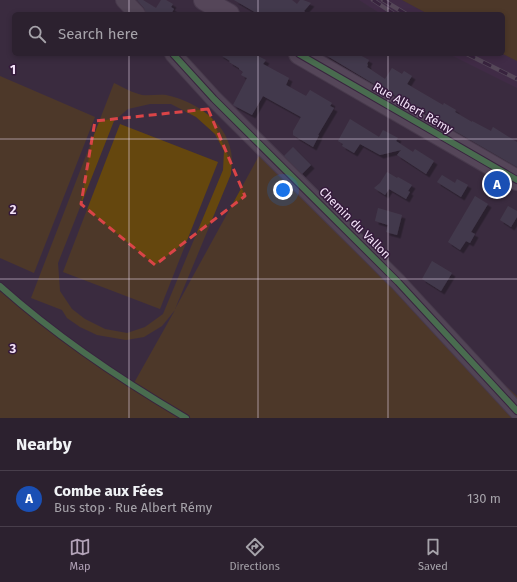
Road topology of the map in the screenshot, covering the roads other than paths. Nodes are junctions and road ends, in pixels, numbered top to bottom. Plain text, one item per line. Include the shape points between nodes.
1 (124, 0) edge
2 (204, 0) edge
3 (135, 12) edge
4 (225, 12) edge
5 (175, 56) edge
6 (302, 56) edge
7 (517, 180) edge
8 (517, 411) edge

1 - 3 street
2 - 4 main road
5 - 8 street, Chemin du Vallon via 214,99 398,282
6 - 7 main road, Rue Albert Rémy

